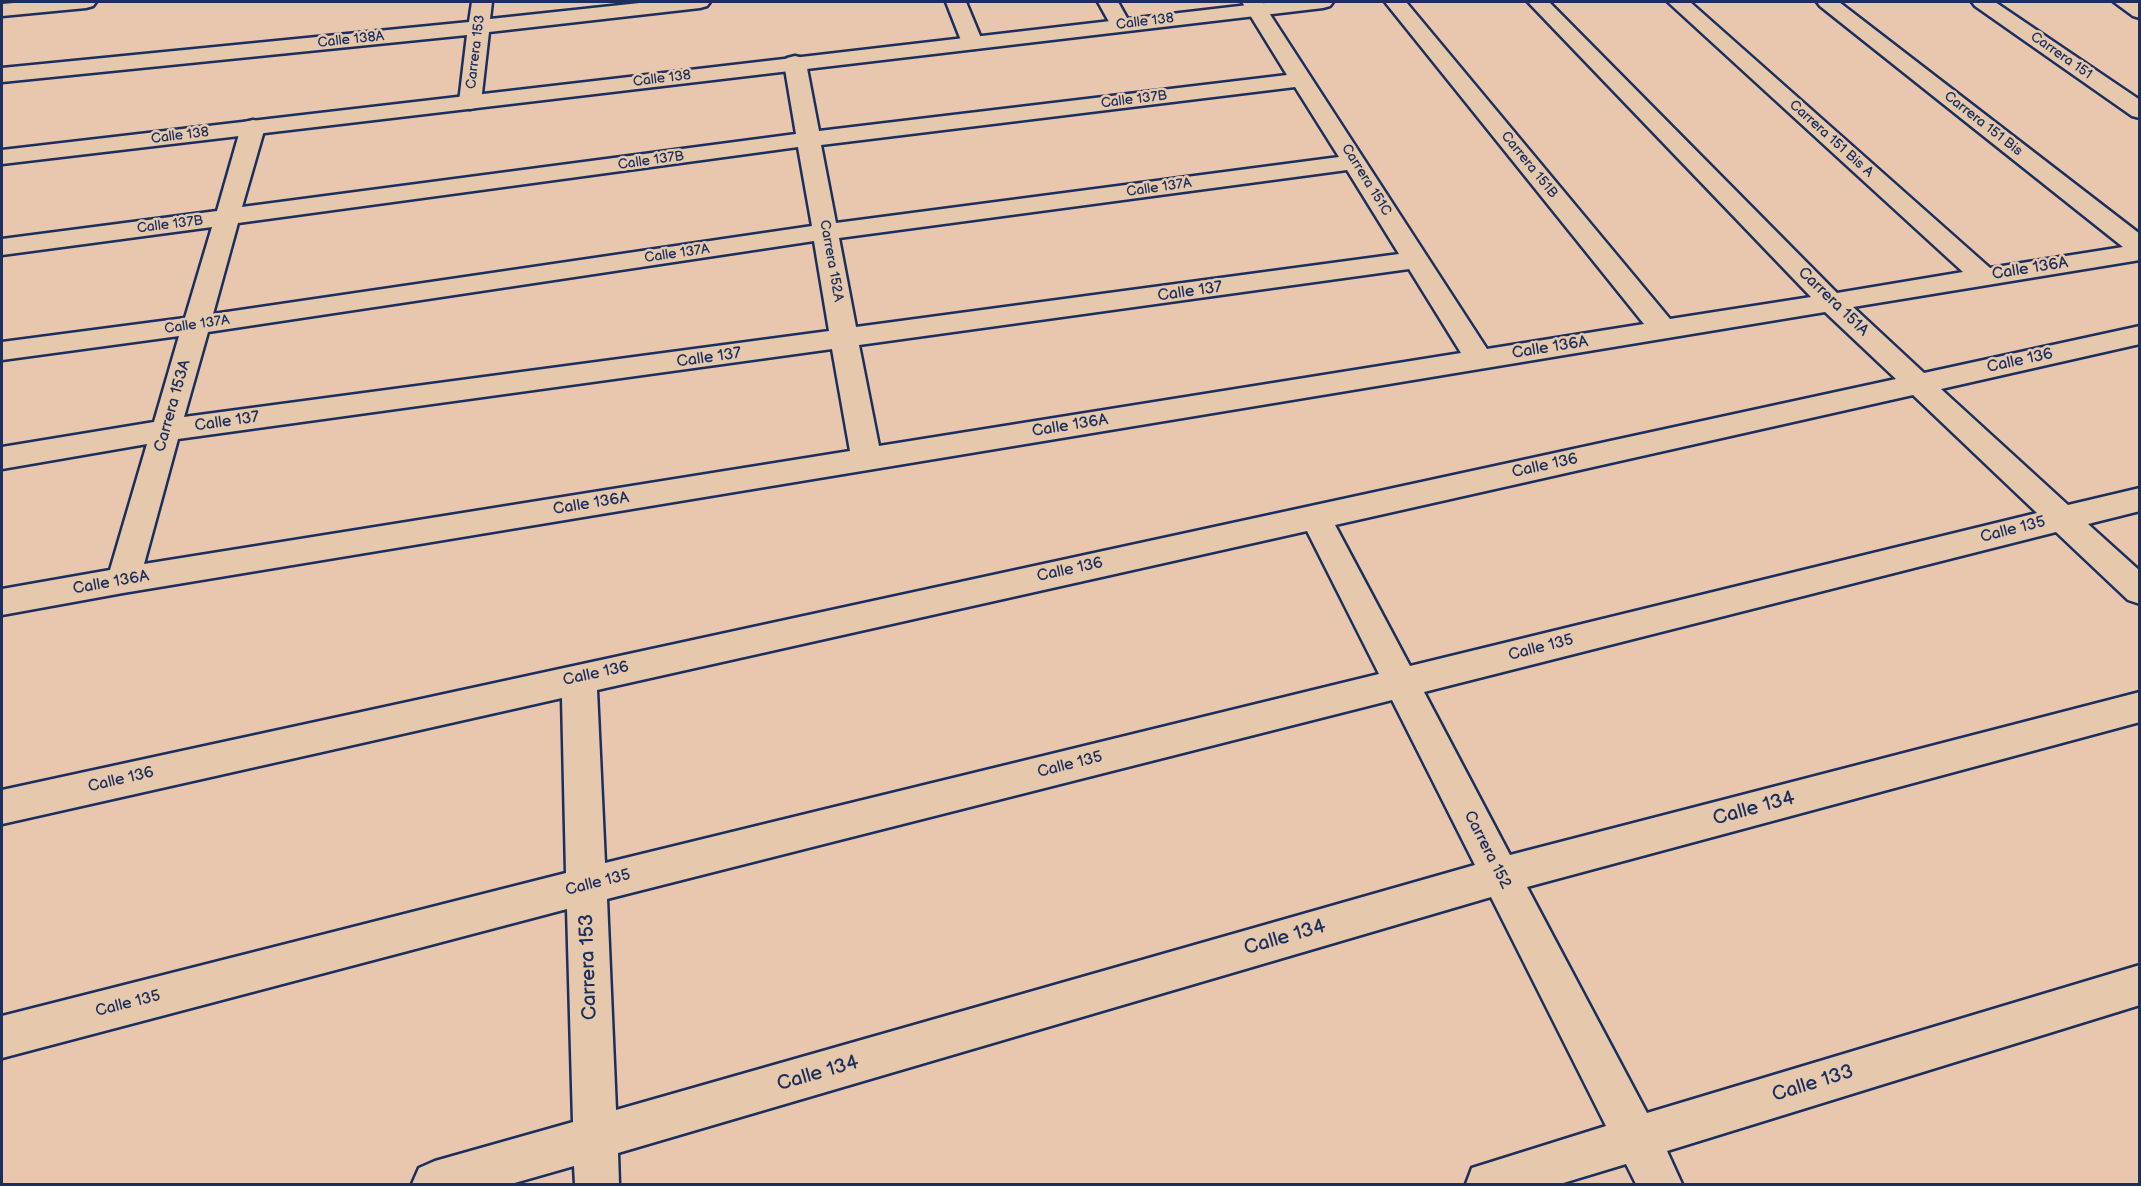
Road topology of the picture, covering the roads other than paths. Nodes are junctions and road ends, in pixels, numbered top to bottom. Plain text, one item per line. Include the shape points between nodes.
1 (5, 2) edge
2 (86, 2) edge
3 (482, 2) edge
4 (700, 2) edge
5 (956, 2) edge
6 (1108, 2) edge
7 (1323, 2) edge
8 (1395, 2) edge
9 (1538, 2) edge
10 (1677, 2) edge
11 (1827, 2) edge
12 (1982, 2) edge
13 (2124, 2) edge
14 (1255, 5) edge
15 (2, 9) edge
16 (2139, 12) edge
17 (1120, 25) junction
18 (479, 27) junction
19 (972, 43) junction
20 (795, 63) junction
21 (2, 75) edge
22 (1302, 80) junction
23 (470, 102) junction
24 (2139, 111) edge
25 (253, 127) junction
26 (809, 140) junction
27 (2, 157) edge
28 (1354, 162) junction
29 (227, 218) junction
30 (825, 232) junction
31 (2, 247) edge
32 (2139, 250) edge
33 (1416, 260) junction
34 (1984, 277) junction
35 (1831, 302) junction
36 (196, 325) junction
37 (1663, 329) junction
38 (2139, 334) edge
39 (844, 339) junction
40 (2, 351) edge
41 (1479, 359) junction
42 (1917, 383) junction
43 (166, 430) junction
44 (2, 458) edge
45 (866, 459) junction
46 (2139, 499) edge
47 (1315, 516) junction
48 (2062, 518) junction
49 (123, 580) junction
50 (2139, 591) edge
51 (2, 602) edge
52 (579, 678) junction
53 (1400, 683) junction
54 (2139, 707) edge
55 (2, 807) edge
56 (1500, 876) junction
57 (586, 886) junction
58 (2139, 985) edge
59 (2, 1036) edge
60 (1635, 1138) junction
61 (595, 1139) junction
62 (435, 1185) edge
63 (597, 1185) edge
64 (1488, 1185) edge
65 (1660, 1185) edge

1 - 15 street
2 - 15 street
3 - 18 street, Carrera 153
4 - 18 street, Calle 138A
5 - 19 street
6 - 17 street
7 - 14 street, Calle 138
8 - 37 street, Carrera 151B
9 - 35 street, Carrera 151A
10 - 34 street, Carrera 151 Bis A
11 - 32 street, Carrera 151 Bis
12 - 24 street, Carrera 151
13 - 16 street
14 - 17 street, Calle 138
14 - 22 street, Carrera 151C
17 - 19 street, Calle 138
18 - 21 street, Calle 138A
18 - 23 street, Carrera 153
19 - 20 street, Calle 138
20 - 23 street, Calle 138
20 - 26 street, Carrera 152A
22 - 26 street, Calle 137B
22 - 28 street, Carrera 151C
23 - 25 street, Calle 138
25 - 27 street, Calle 138
25 - 29 street, Carrera 153A
26 - 29 street, Calle 137B
26 - 30 street, Carrera 152A
28 - 30 street, Calle 137A
28 - 33 street, Carrera 151C
29 - 31 street, Calle 137B
29 - 36 street, Carrera 153A
30 - 36 street, Calle 137A
30 - 39 street, Carrera 152A
32 - 34 street, Calle 136A
33 - 39 street, Calle 137
33 - 41 street, Carrera 151C
34 - 35 street, Calle 136A
35 - 37 street, Calle 136A
35 - 42 street, Carrera 151A
36 - 40 street, Calle 137A
36 - 43 street, Carrera 153A
37 - 41 street, Calle 136A
38 - 42 street, Calle 136
39 - 43 street, Calle 137
39 - 45 street, Carrera 152A
41 - 45 street, Calle 136A
42 - 47 street, Calle 136
42 - 48 street, Carrera 151A
43 - 44 street, Calle 137
43 - 49 street, Carrera 153A
45 - 49 street, Calle 136A
46 - 48 street, Calle 135
47 - 52 street, Calle 136
47 - 53 street, Carrera 152
48 - 50 street, Carrera 151A
48 - 53 street, Calle 135
49 - 51 street, Calle 136A
52 - 55 street, Calle 136
52 - 57 street, Carrera 153
53 - 56 street, Carrera 152
53 - 57 street, Calle 135
54 - 56 street, Calle 134
56 - 60 street, Carrera 152
56 - 61 street, Calle 134
57 - 59 street, Calle 135
57 - 61 street, Carrera 153
58 - 60 street, Calle 133
60 - 64 street, Calle 133
60 - 65 street, Carrera 152
61 - 62 street, Calle 134
61 - 63 street, Carrera 153

